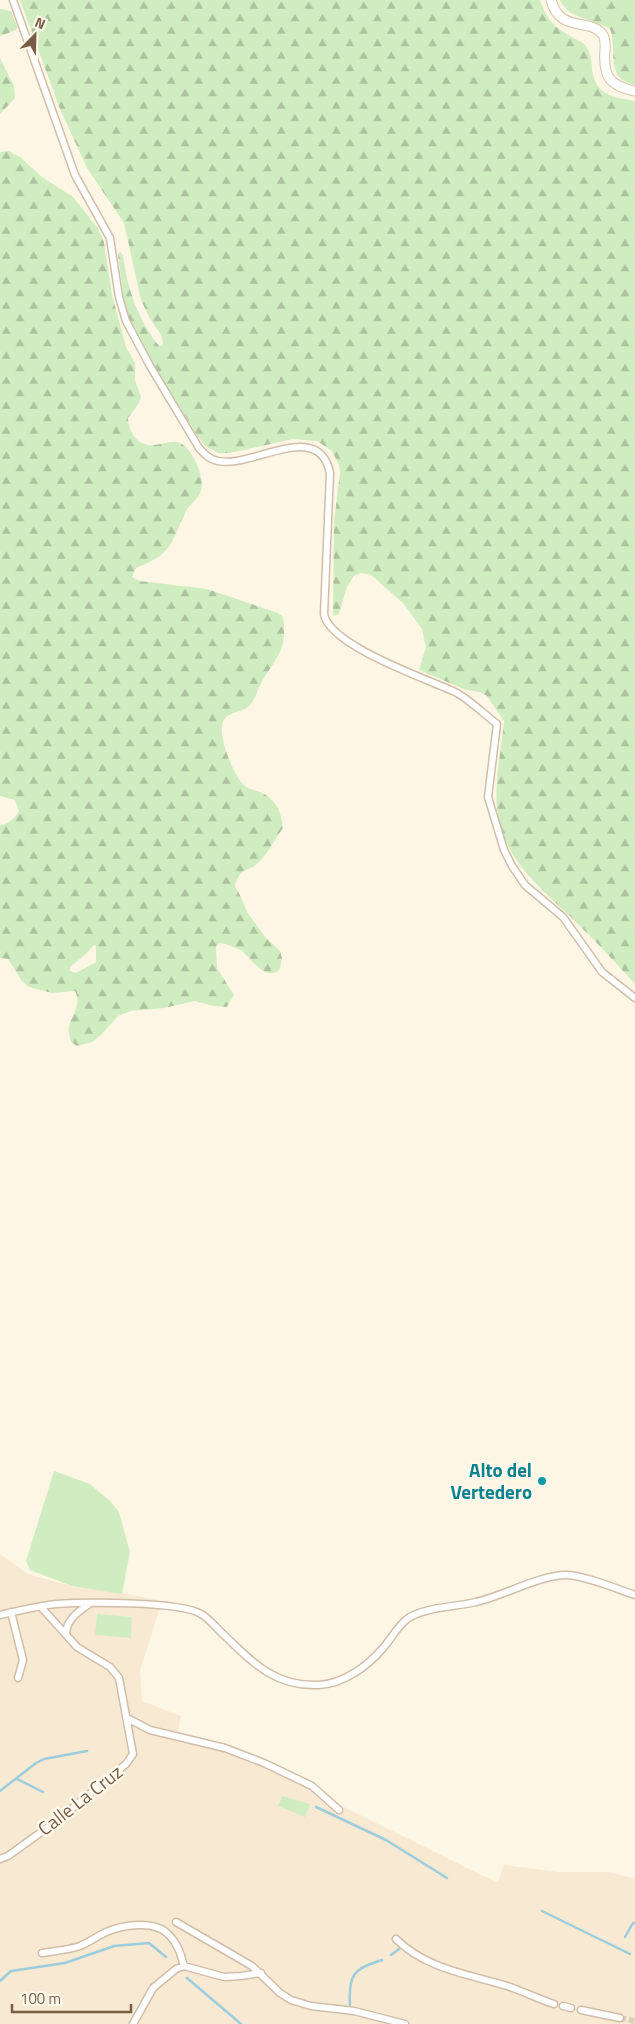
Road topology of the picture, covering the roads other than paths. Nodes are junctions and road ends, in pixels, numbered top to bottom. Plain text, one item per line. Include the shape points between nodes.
1 (13, 0) edge
2 (551, 0) edge
3 (635, 91) edge
4 (635, 998) edge
5 (635, 1595) edge
6 (90, 1604) junction
7 (41, 1606) junction
8 (11, 1612) junction
9 (0, 1615) edge
10 (66, 1633) junction
11 (18, 1678) dead end
12 (127, 1718) junction
13 (339, 1810) dead end
14 (0, 1859) edge
15 (176, 1922) dead end
16 (396, 1939) dead end
17 (42, 1953) dead end
18 (184, 1966) junction
19 (261, 1973) junction
20 (554, 2004) dead end
21 (563, 2006) dead end
22 (571, 2008) dead end
23 (581, 2010) dead end
24 (620, 2018) tunnel mouth
25 (133, 2024) edge
26 (405, 2024) edge

1 - 4 street via 74,175 110,238 126,321 199,448 212,459 227,462 302,447 316,449 326,459 330,473 324,614 328,626 397,668 463,697 497,724 488,797 508,858 526,885 563,917 602,972
2 - 3 main road via 561,18 602,34 605,39 606,75 618,86
5 - 6 street via 564,1575 475,1603 422,1613 408,1619 377,1655 350,1675 334,1684 319,1685 296,1684 271,1676 252,1663 205,1616 195,1611 174,1606
6 - 7 street
6 - 10 street via 68,1623
7 - 8 street
7 - 10 street, Calle La Cruz
8 - 9 street
8 - 11 street via 23,1660
10 - 12 street, Calle La Cruz via 77,1647 114,1671 121,1685
12 - 13 street via 150,1730 225,1748 264,1762 312,1786
12 - 14 street, Calle La Cruz via 133,1754 126,1764 58,1820
15 - 19 street
16 - 20 street via 427,1962 514,1988
17 - 18 street via 75,1948 103,1933 135,1924 168,1933
18 - 19 street via 224,1977
18 - 25 street via 173,1970 153,1988
19 - 26 street via 280,1993 300,2004 354,2011
21 - 22 street
23 - 24 street

